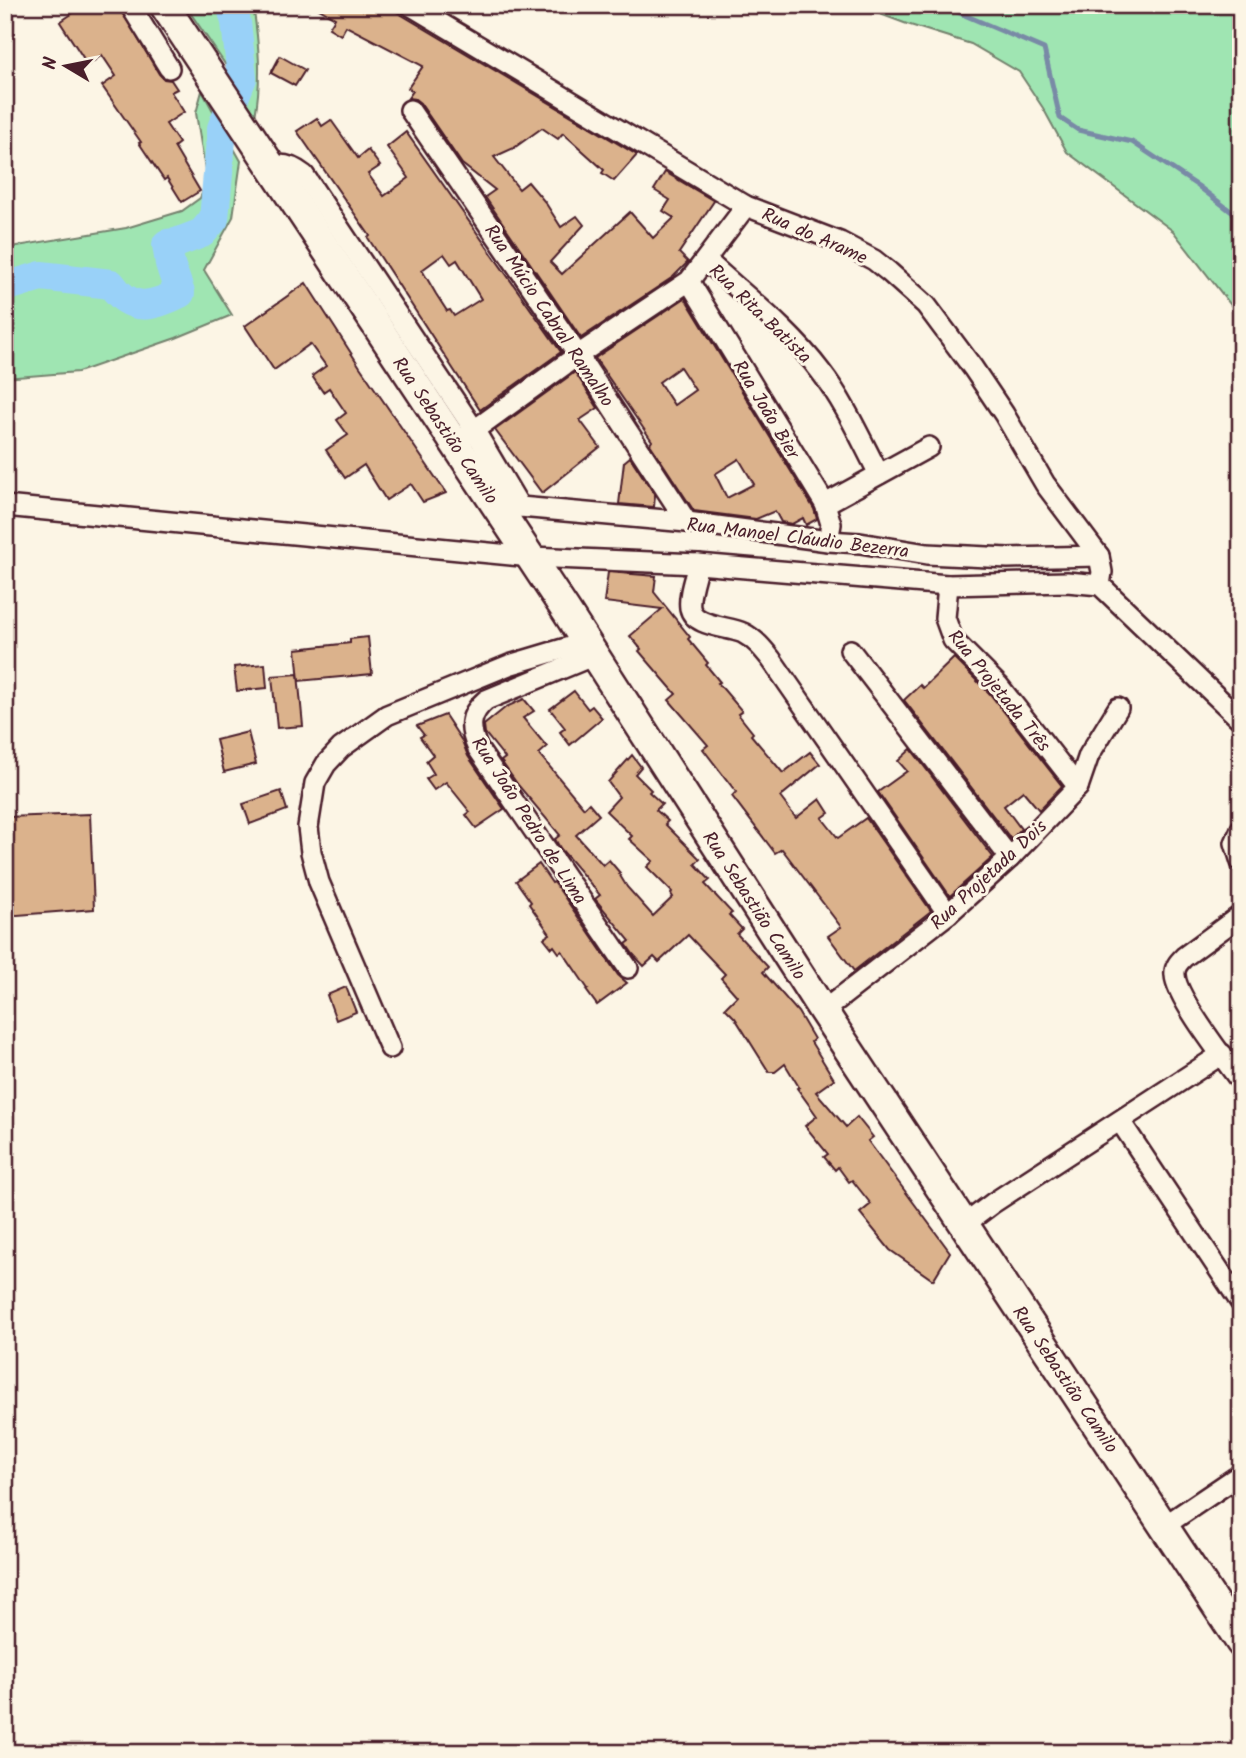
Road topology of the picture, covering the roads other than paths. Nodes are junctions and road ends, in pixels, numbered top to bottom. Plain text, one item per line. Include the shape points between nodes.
1 (130, 5) edge
2 (164, 5) edge
3 (410, 5) edge
4 (169, 68) dead end
5 (410, 110) dead end
6 (746, 206) junction
7 (706, 260) junction
8 (689, 281) junction
9 (579, 355) junction
10 (465, 437) junction
11 (929, 447) dead end
12 (879, 474) junction
13 (825, 504) junction
14 (5, 506) edge
15 (509, 507) junction
16 (687, 522) junction
17 (828, 541) junction
18 (1099, 556) junction
19 (531, 557) junction
20 (698, 564) junction
21 (948, 585) junction
22 (1100, 585) junction
23 (591, 649) junction
24 (850, 650) dead end
25 (1118, 708) dead end
26 (1241, 720) edge
27 (1078, 787) junction
28 (1241, 829) edge
29 (1010, 858) junction
30 (1241, 862) edge
31 (948, 914) junction
32 (1241, 915) edge
33 (628, 968) dead end
34 (823, 1011) junction
35 (390, 1048) dead end
36 (1222, 1054) junction
37 (1241, 1082) edge
38 (1120, 1121) junction
39 (964, 1225) junction
40 (1241, 1303) edge
41 (1241, 1474) edge
42 (1164, 1526) junction
43 (1241, 1643) edge

1 - 4 street
2 - 10 main road, Rua Sebastião Camilo via 270,167
3 - 6 street, Rua do Arame
5 - 9 street, Rua Múcio Cabral Ramalho
6 - 7 street
6 - 18 street, Rua do Arame via 840,242 873,260 926,305 1004,414 1045,484
7 - 8 street
7 - 12 street, Rua Rita Batista via 790,336 823,373
8 - 9 street
8 - 13 street, Rua João Bier
9 - 10 street
9 - 16 street, Rua Múcio Cabral Ramalho
10 - 15 main road, Rua Sebastião Camilo
11 - 12 street
12 - 13 street
13 - 17 street, Rua João Bier via 831,524
14 - 19 street
15 - 16 street, Rua Manoel Cláudio Bezerra
15 - 19 main road, Rua Sebastião Camilo
16 - 17 street, Rua Manoel Cláudio Bezerra
17 - 18 street, Rua Manoel Cláudio Bezerra via 927,554
18 - 22 street
19 - 20 street
19 - 23 main road, Rua Sebastião Camilo
20 - 21 street
20 - 31 street via 690,603 694,617 744,634 771,659
21 - 22 street
21 - 27 street, Rua Projetada Três via 944,618 953,640 1006,694
22 - 26 street
23 - 33 street, Rua João Pedro de Lima via 486,700 472,716 471,726 478,749
23 - 34 main road, Rua Sebastião Camilo
23 - 35 street via 509,665 387,715 341,748 315,783 308,827 319,882
24 - 29 street
25 - 27 street, Rua Projetada Dois via 1089,755
27 - 29 street, Rua Projetada Dois
28 - 30 street via 1236,844
29 - 31 street, Rua Projetada Dois
31 - 34 street, Rua Projetada Dois
32 - 36 street via 1184,957 1174,972 1179,991
34 - 39 main road, Rua Sebastião Camilo
36 - 37 street
36 - 38 street
38 - 39 street
38 - 40 street
39 - 42 main road, Rua Sebastião Camilo
41 - 42 street
42 - 43 main road, Rua Sebastião Camilo

